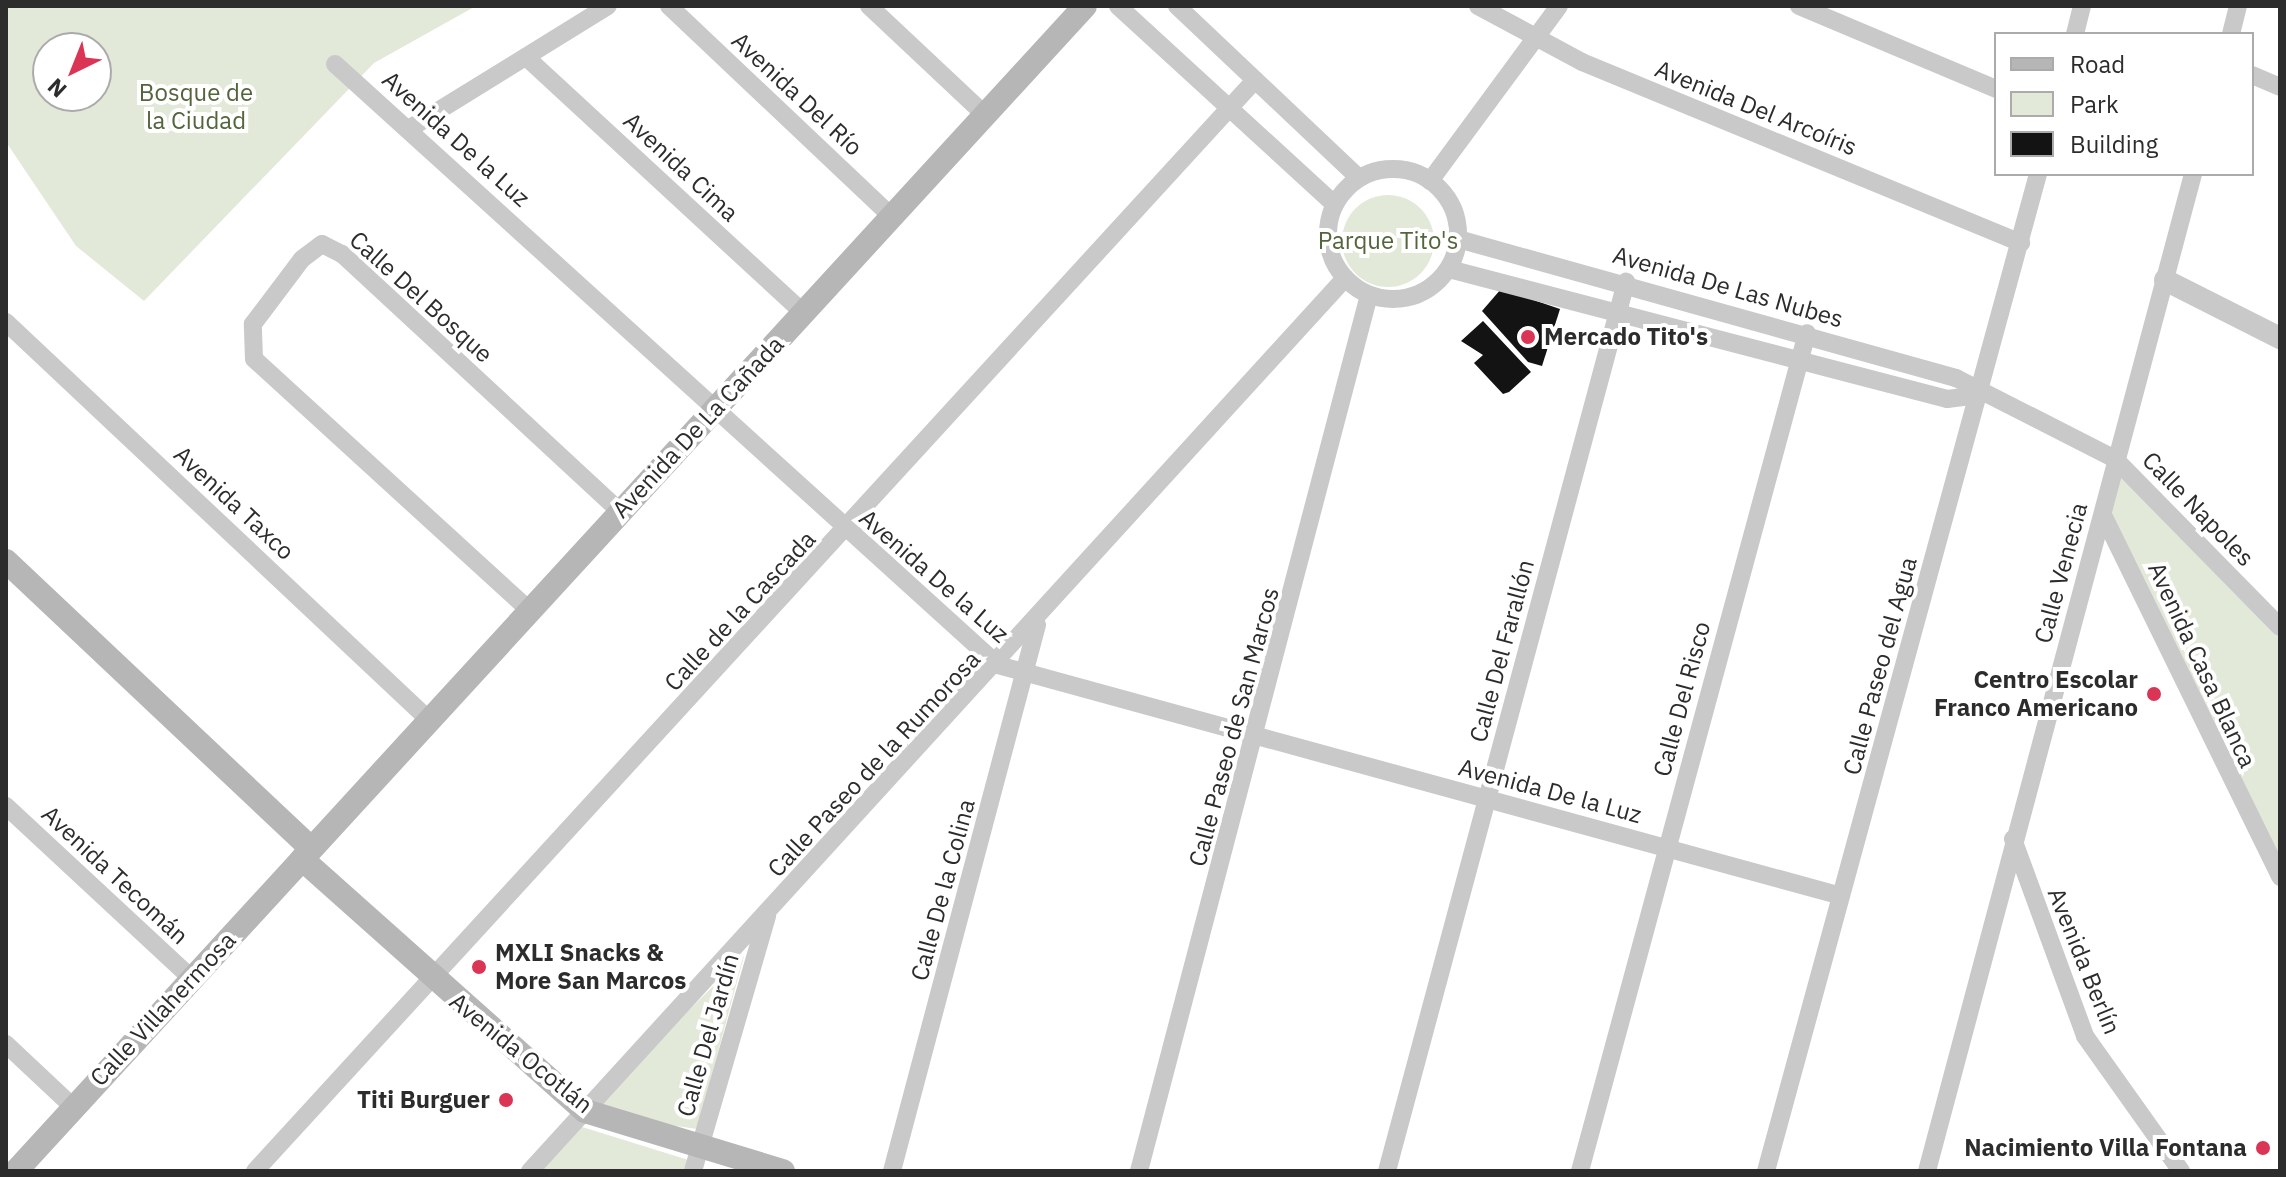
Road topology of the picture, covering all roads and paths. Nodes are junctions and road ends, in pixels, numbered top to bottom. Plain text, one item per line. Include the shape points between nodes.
1 (608, 6) edge
2 (669, 6) edge
3 (869, 6) edge
4 (1085, 6) edge
5 (1118, 6) edge
6 (1177, 6) edge
7 (1478, 6) edge
8 (1559, 6) edge
9 (1799, 6) edge
10 (2082, 6) edge
11 (2238, 6) edge
12 (2076, 32) edge
13 (2232, 32) edge
14 (1536, 40) junction
15 (526, 57) junction
16 (335, 64) dead end
17 (2254, 76) edge
18 (1255, 80) junction
19 (2280, 87) edge
20 (1994, 88) edge
21 (1229, 111) junction
22 (984, 114) junction
23 (412, 127) junction
24 (2038, 176) edge
25 (2192, 176) edge
26 (1359, 178) junction
27 (1430, 181) junction
28 (1335, 205) junction
29 (891, 216) junction
30 (1458, 239) junction
31 (2021, 243) junction
32 (1449, 269) junction
33 (1345, 278) junction
34 (2165, 280) junction
35 (1626, 282) junction
36 (1369, 295) junction
37 (802, 312) junction
38 (1617, 315) junction
39 (6, 322) edge
40 (1807, 333) junction
41 (2280, 338) edge
42 (1797, 363) junction
43 (1979, 395) junction
44 (715, 409) junction
45 (2115, 459) junction
46 (620, 511) junction
47 (2103, 515) junction
48 (846, 531) junction
49 (6, 561) edge
50 (529, 610) junction
51 (1038, 621) junction
52 (2280, 627) edge
53 (998, 665) junction
54 (1026, 672) junction
55 (428, 719) junction
56 (1257, 737) junction
57 (1487, 800) junction
58 (6, 806) edge
59 (2013, 839) junction
60 (1668, 847) junction
61 (306, 853) junction
62 (2280, 877) edge
63 (1841, 896) junction
64 (768, 913) junction
65 (192, 979) junction
66 (433, 982) junction
67 (6, 1044) edge
68 (73, 1107) junction
69 (585, 1111) junction
70 (696, 1160) edge
71 (16, 1171) edge
72 (255, 1171) edge
73 (530, 1171) edge
74 (783, 1171) edge
75 (892, 1171) edge
76 (1139, 1171) edge
77 (1387, 1171) edge
78 (1580, 1171) edge
79 (1766, 1171) edge
80 (1927, 1171) edge
81 (2181, 1171) edge

1 - 15 street
2 - 29 street, Avenida Del Río
3 - 22 street
4 - 22 main road, Avenida De La Cañada
5 - 21 street
6 - 18 street
7 - 14 street, Avenida Del Arcoíris
8 - 14 street
9 - 20 street
10 - 12 street
11 - 13 street
14 - 27 street
14 - 31 street, Avenida Del Arcoíris
15 - 23 street
15 - 37 street, Avenida Cima
16 - 23 street, Avenida De la Luz
17 - 19 street
18 - 21 street, Calle de la Cascada
18 - 26 street
21 - 28 street
21 - 48 street, Calle de la Cascada
22 - 29 main road, Avenida De La Cañada
23 - 44 street, Avenida De la Luz
24 - 31 street, Calle Paseo del Agua
25 - 34 street, Calle Venecia
26 - 27 street via 1395,170
26 - 28 street
27 - 30 street via 1456,217
28 - 33 street via 1328,230
29 - 37 main road, Avenida De La Cañada
30 - 32 street
30 - 35 street, Avenida De Las Nubes
31 - 43 street, Calle Paseo del Agua
32 - 36 street via 1413,297
32 - 38 street, Avenida De Las Nubes
33 - 36 street
33 - 51 street, Calle Paseo de la Rumorosa
34 - 41 street
34 - 45 street, Calle Venecia
35 - 38 street, Calle Del Farallón
35 - 40 street, Avenida De Las Nubes
36 - 56 street, Calle Paseo de San Marcos
37 - 44 main road, Avenida De La Cañada
38 - 42 street, Avenida De Las Nubes
38 - 57 street, Calle Del Farallón
39 - 55 street, Avenida Taxco
40 - 42 street, Calle Del Risco
40 - 43 street, Avenida De Las Nubes via 1956,378
42 - 43 street, Avenida De Las Nubes via 1947,399
42 - 60 street, Calle Del Risco
43 - 45 street, Avenida De Las Nubes
43 - 63 street, Calle Paseo del Agua
44 - 46 main road, Avenida De La Cañada
44 - 48 street, Avenida De la Luz
45 - 47 street, Calle Venecia
45 - 52 street, Calle Napoles
46 - 50 main road, Avenida De La Cañada
46 - 50 street, Calle Del Bosque via 342,254 322,244 302,259 253,324 254,359
47 - 59 street, Calle Venecia
47 - 62 street, Avenida Casa Blanca
48 - 53 street, Avenida De la Luz
48 - 66 street, Calle de la Cascada
49 - 61 main road, Avenida Ocotlán
50 - 55 main road, Avenida De La Cañada
51 - 53 street, Calle Paseo de la Rumorosa
51 - 54 street, Calle De la Colina
53 - 54 street, Avenida De la Luz
53 - 64 street, Calle Paseo de la Rumorosa
54 - 56 street, Avenida De la Luz
54 - 75 street, Calle De la Colina
55 - 61 main road, Avenida De La Cañada
56 - 57 street, Avenida De la Luz
56 - 76 street, Calle Paseo de San Marcos
57 - 60 street, Avenida De la Luz
57 - 77 street, Calle Del Farallón
58 - 65 street, Avenida Tecomán
59 - 80 street, Calle Venecia
59 - 81 street, Avenida Berlín via 2085,1036
60 - 63 street, Avenida De la Luz
60 - 78 street, Calle Del Risco
61 - 65 main road, Calle Villahermosa
61 - 66 main road, Avenida Ocotlán
63 - 79 street, Calle Paseo del Agua
64 - 69 street, Calle Paseo de la Rumorosa
64 - 70 street, Calle Del Jardín
65 - 68 main road, Calle Villahermosa
66 - 69 main road, Avenida Ocotlán
66 - 72 street, Calle de la Cascada
67 - 68 street
68 - 71 main road, Calle Villahermosa
69 - 70 main road, Avenida Ocotlán
69 - 73 street, Calle Paseo de la Rumorosa
70 - 74 main road, Avenida Ocotlán

